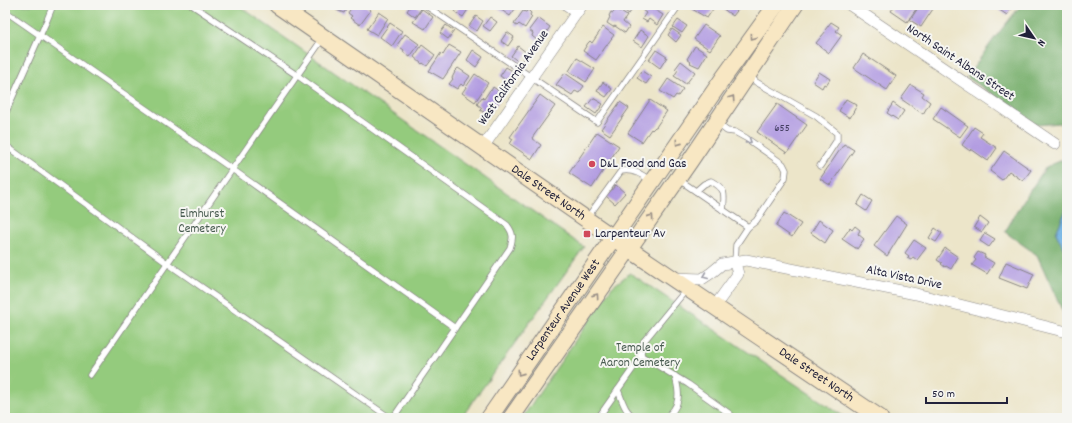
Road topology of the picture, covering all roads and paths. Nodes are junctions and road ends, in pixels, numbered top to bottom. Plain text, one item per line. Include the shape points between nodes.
1 (52, 5) edge
2 (192, 5) edge
3 (277, 5) edge
4 (425, 5) edge
5 (567, 5) edge
6 (679, 5) edge
7 (776, 5) edge
8 (795, 5) edge
9 (850, 5) edge
10 (579, 9) edge
11 (5, 11) edge
12 (40, 35) junction
13 (323, 38) junction
14 (748, 74) junction
15 (298, 76) junction
16 (532, 78) junction
17 (5, 114) edge
18 (716, 122) junction
19 (1055, 144) dead end
20 (5, 145) edge
21 (483, 148) junction
22 (820, 166) dead end
23 (232, 169) junction
24 (678, 178) junction
25 (651, 181) junction
26 (696, 191) junction
27 (723, 210) junction
28 (587, 219) junction
29 (748, 227) junction
30 (612, 237) junction
31 (629, 249) junction
32 (167, 263) junction
33 (734, 263) junction
34 (672, 278) junction
35 (687, 288) junction
36 (715, 306) junction
37 (455, 328) junction
38 (1067, 332) edge
39 (640, 355) junction
40 (90, 375) dead end
41 (675, 376) junction
42 (618, 390) junction
43 (391, 418) edge
44 (489, 418) edge
45 (511, 418) edge
46 (598, 418) edge
47 (636, 418) edge
48 (665, 418) edge
49 (727, 418) edge
50 (880, 418) edge

1 - 12 lane
2 - 15 lane
3 - 13 main road, Dale Street North
4 - 16 lane
5 - 10 street
6 - 16 lane via 597,122
7 -> 25 main road, Larpenteur Avenue West
8 - 14 main road, Larpenteur Avenue West
9 - 19 street, North Saint Albans Street
10 - 16 street, West California Avenue
11 - 12 lane
12 - 17 lane
12 - 23 lane
13 - 15 lane
13 - 21 main road, Dale Street North
18 -> 14 main road, Larpenteur Avenue West
14 - 22 lane via 756,82 816,116 837,133 837,140
15 - 23 lane
15 - 37 lane via 495,216 512,231 510,248
16 - 21 street, West California Avenue
18 - 24 main road, Larpenteur Avenue West
18 -> 29 lane via 726,131 735,132 746,138 783,164 786,170 785,178 756,220
20 - 32 lane
21 - 28 main road, Dale Street North
23 - 32 lane
23 - 37 lane
24 - 26 lane
31 -> 24 main road, Larpenteur Avenue West
25 - 28 lane via 629,169 621,171
25 - 30 main road, Larpenteur Avenue West
26 - 27 lane
26 - 27 lane via 711,181 718,185 724,197
27 - 29 lane
28 - 30 main road, Dale Street North
29 - 33 lane via 736,245
30 - 31 main road, Dale Street North
30 -> 44 main road, Larpenteur Avenue West
31 - 34 main road, Dale Street North
45 -> 31 main road, Larpenteur Avenue West
32 - 40 lane
32 - 43 lane
33 -> 34 street, Alta Vista Drive via 722,264 702,279
33 - 36 street via 738,274
33 - 38 street, Alta Vista Drive via 746,260 916,294
34 - 35 main road, Dale Street North
35 - 36 main road, Dale Street North
35 - 39 lane via 644,341
36 - 50 main road, Dale Street North
37 - 43 lane
39 - 41 lane
39 - 42 lane
41 - 48 lane via 678,390 676,406
41 - 49 lane via 730,414
42 - 46 lane
42 - 47 lane via 624,406

